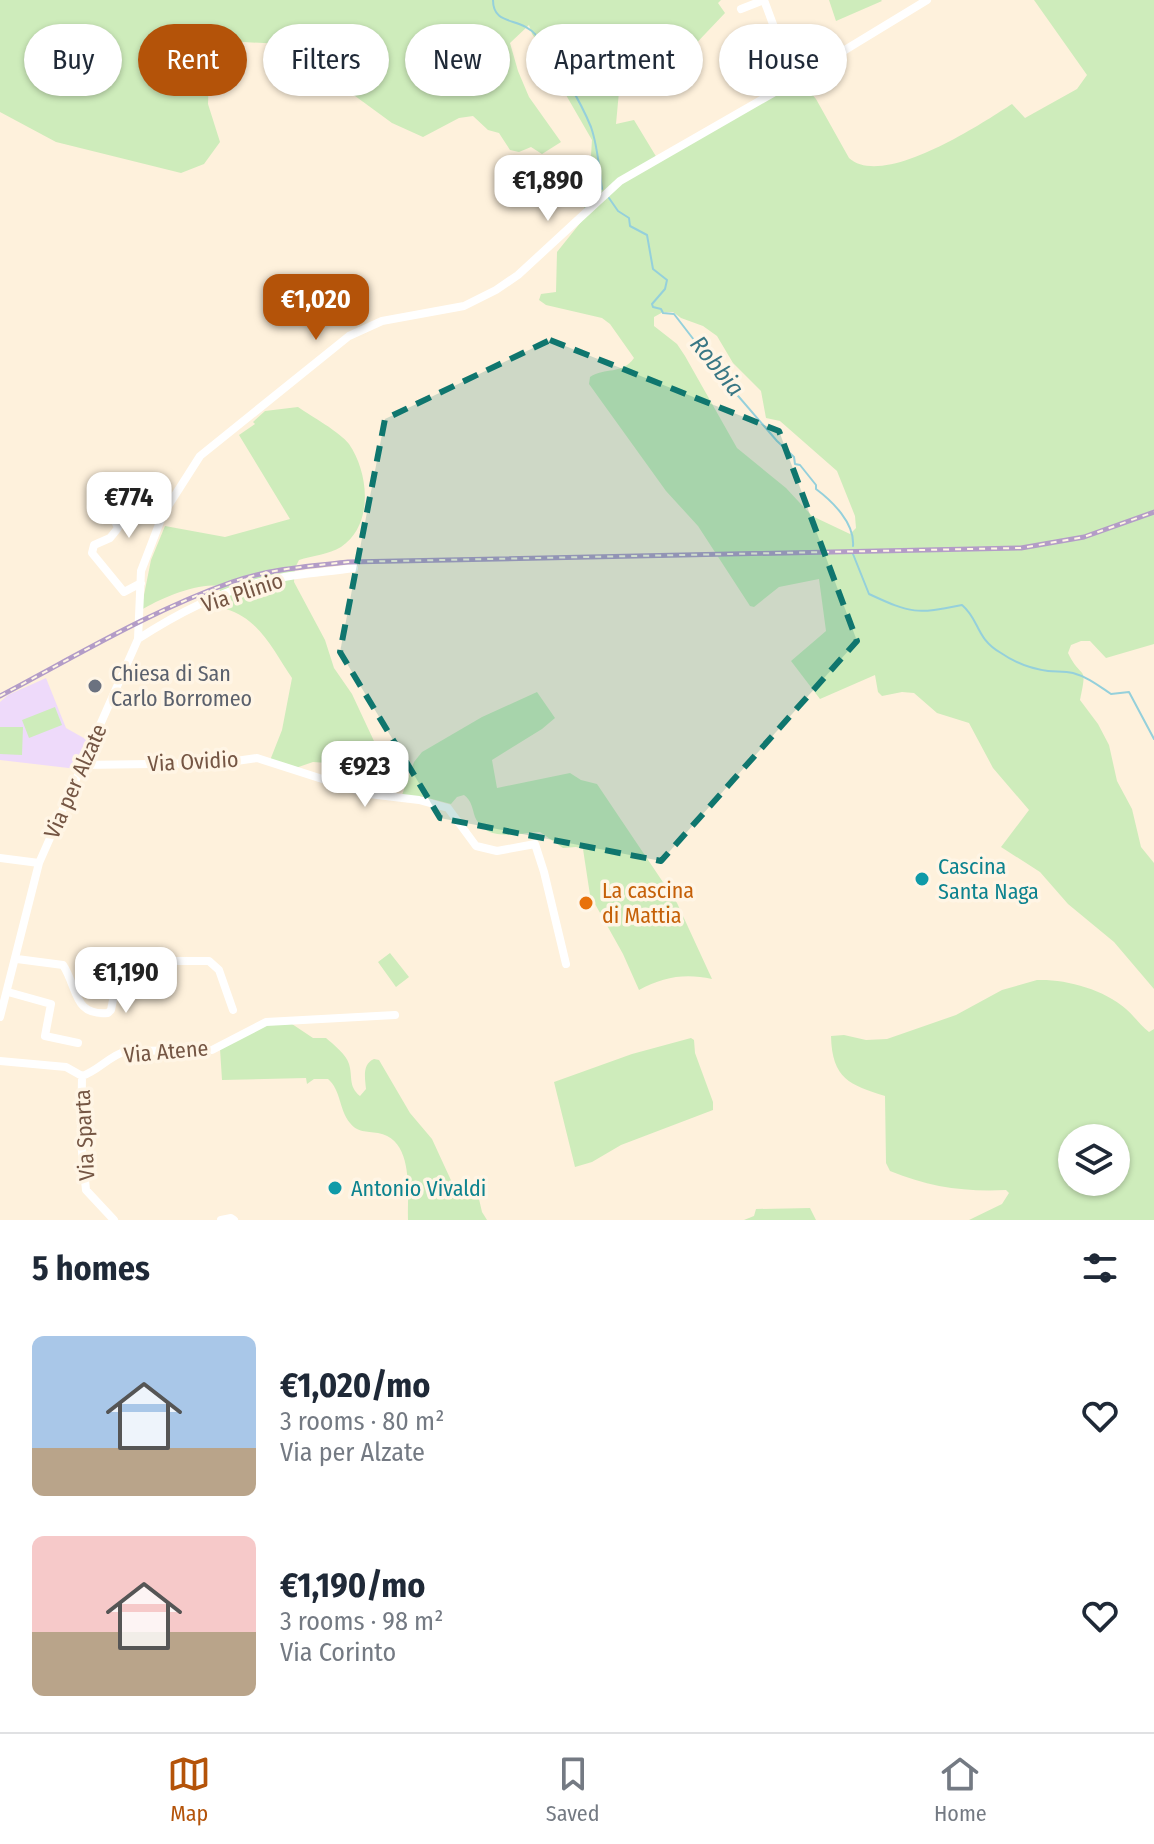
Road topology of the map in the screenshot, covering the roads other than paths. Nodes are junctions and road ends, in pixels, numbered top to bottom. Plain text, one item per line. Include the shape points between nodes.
1 (764, 0) edge
2 (927, 0) edge
3 (741, 9) dead end
4 (773, 24) edge
5 (847, 49) edge
6 (768, 96) edge
7 (106, 500) dead end
8 (354, 568) dead end
9 (141, 583) junction
10 (138, 639) junction
11 (82, 765) junction
12 (0, 858) edge
13 (39, 863) junction
14 (17, 959) junction
15 (566, 964) dead end
16 (8, 992) junction
17 (233, 1010) dead end
18 (395, 1015) dead end
19 (0, 1017) edge
20 (78, 1043) dead end
21 (0, 1061) edge
22 (82, 1076) junction
23 (114, 1220) edge
24 (221, 1220) edge
25 (234, 1220) edge

1 - 3 street
1 - 4 street
2 - 5 street, Via per Alzate
6 - 9 street, Via per Alzate via 620,181 518,275 479,299 358,330 200,456 163,514
7 - 9 street via 118,528 94,545 92,553 124,592
8 - 10 street, Via Plinio via 272,579 204,603
9 - 10 street, Via per Alzate
10 - 11 street, Via per Alzate
11 - 13 street, Via per Alzate
11 - 15 street, Via Ovidio via 257,758 369,794 448,808 476,846 497,851 535,844
12 - 13 street
13 - 14 street, Via per Alzate
14 - 16 street, Via per Alzate
14 - 17 street via 63,965 78,1000 97,1014 111,1010 118,975 127,964 209,961 219,970
16 - 19 street, Via per Alzate
16 - 20 street via 51,1004 45,1036
18 - 22 street, Via Atene via 266,1022 212,1050 115,1054
21 - 22 street, Via Sparta via 66,1067
22 - 23 street, Via Sparta via 86,1190
24 - 25 street

